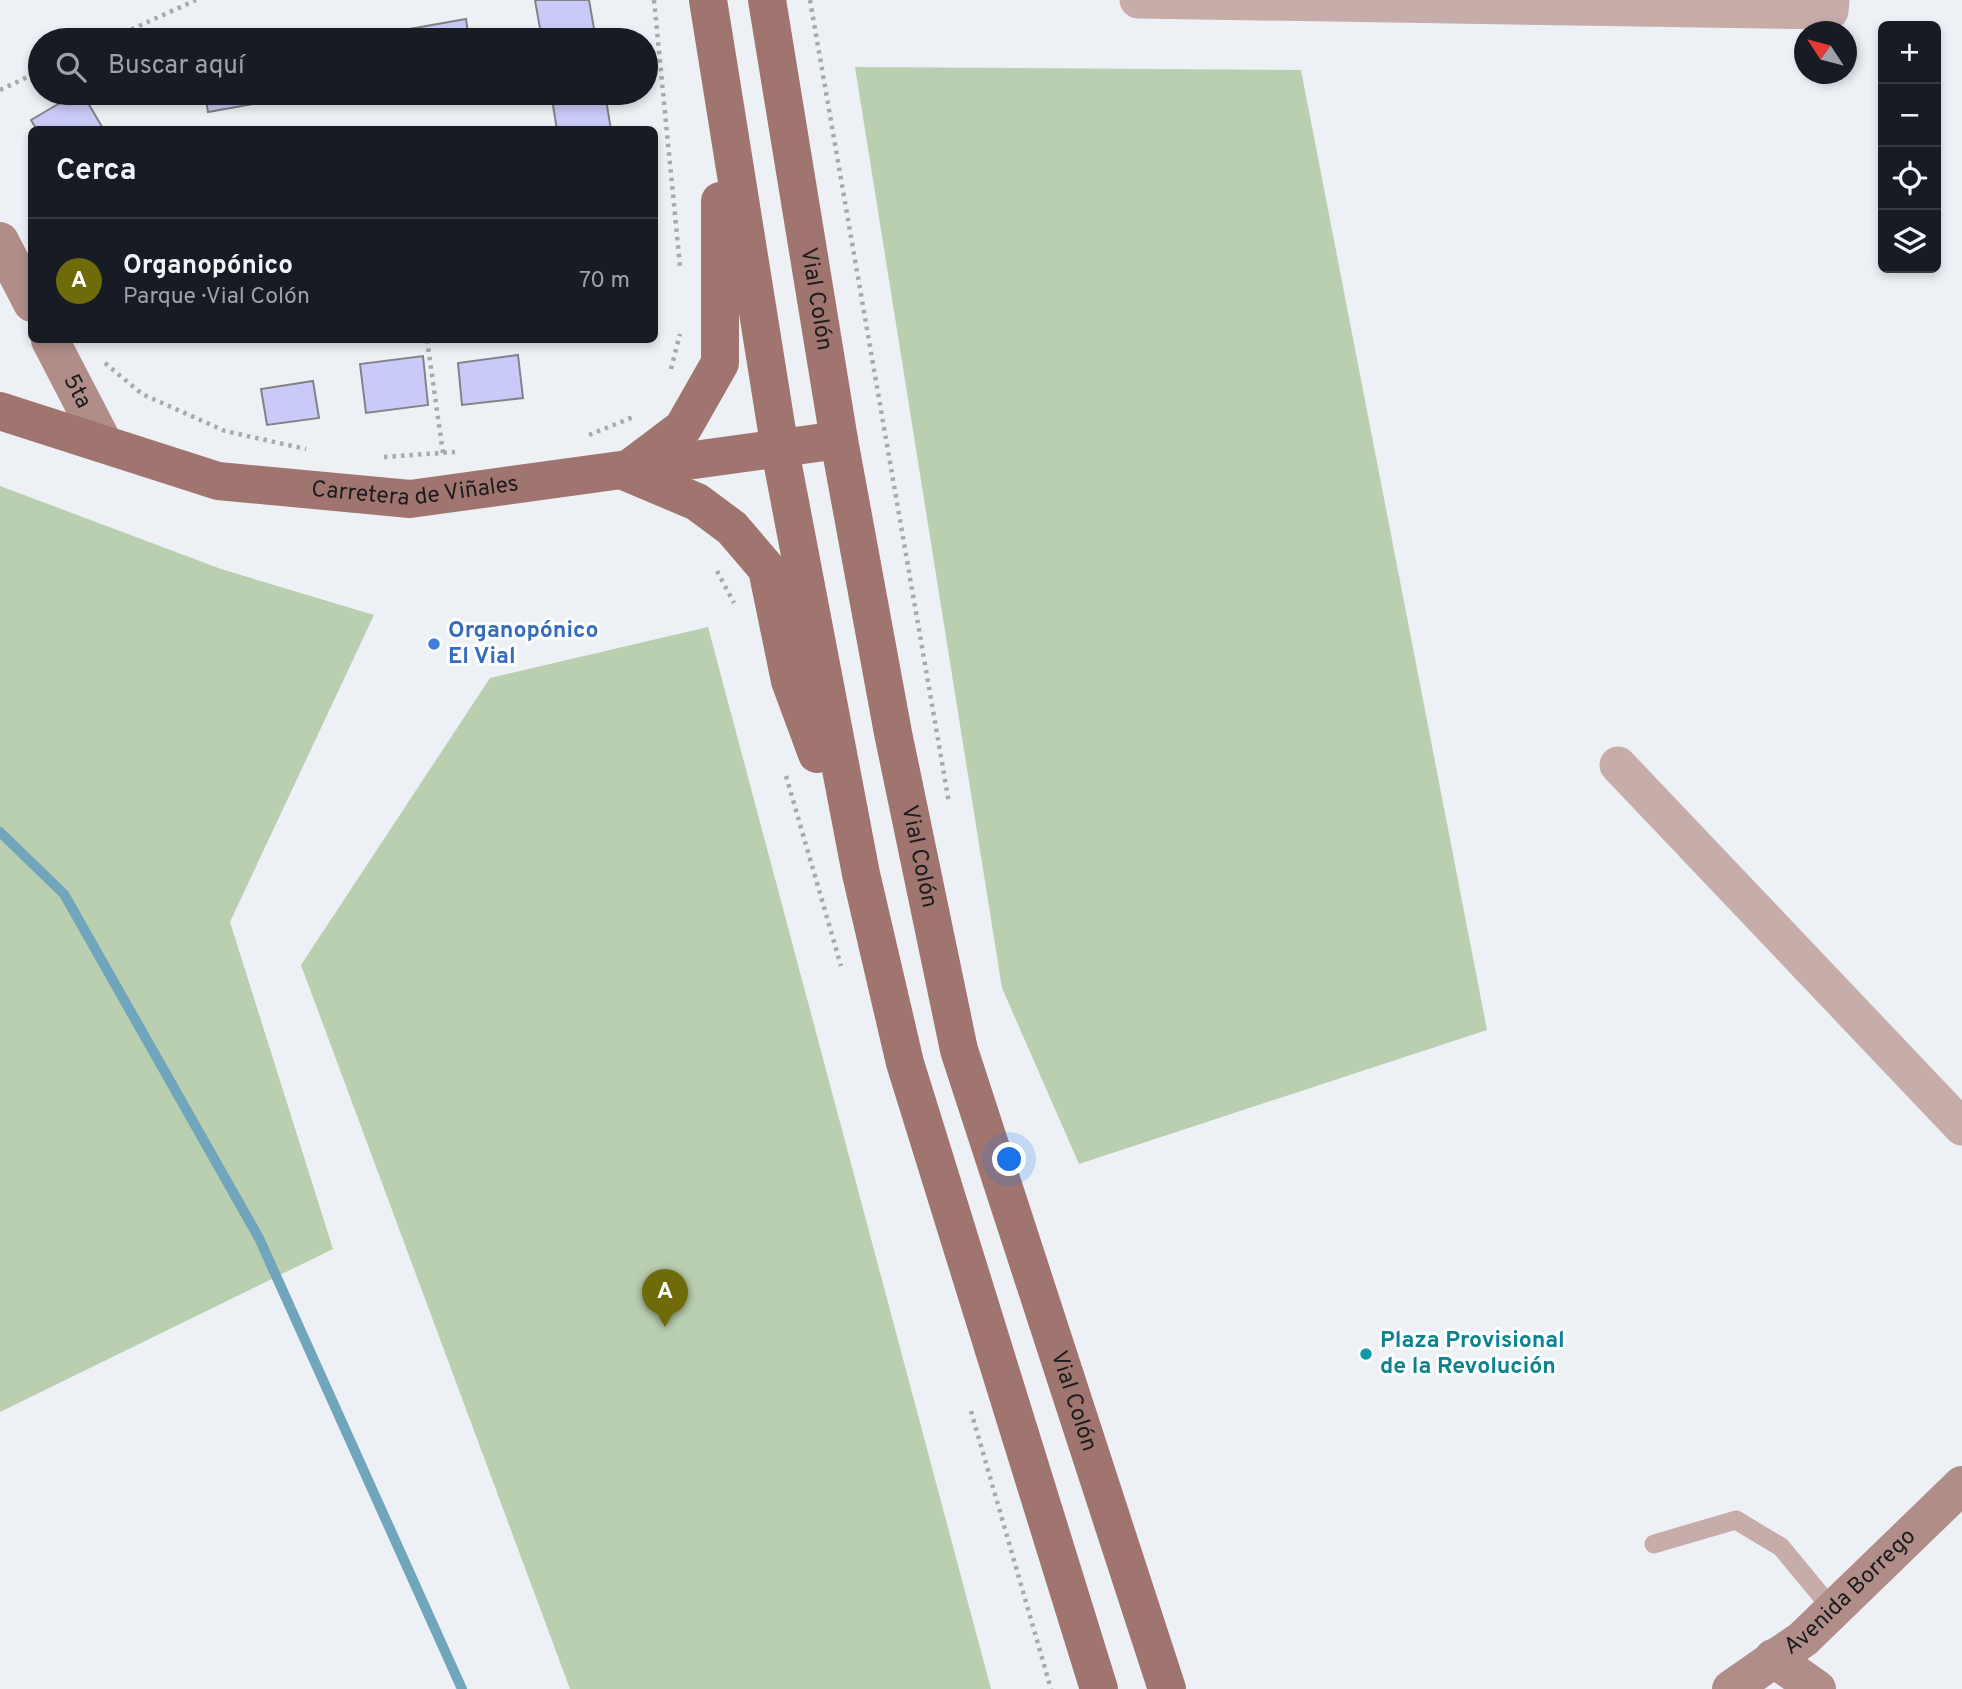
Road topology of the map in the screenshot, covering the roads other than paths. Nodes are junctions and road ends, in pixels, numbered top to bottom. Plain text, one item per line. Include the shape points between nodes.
1 (705, 0) edge
2 (768, 0) edge
3 (1138, 0) edge
4 (1297, 2) edge
5 (1830, 5) edge
6 (0, 241) edge
7 (28, 295) edge
8 (52, 343) edge
9 (0, 411) edge
10 (839, 440) junction
11 (104, 444) junction
12 (780, 450) junction
13 (624, 471) junction
14 (1618, 765) dead end
15 (861, 874) junction
16 (1962, 1127) edge
17 (1962, 1485) edge
18 (1654, 1544) dead end
19 (1833, 1610) junction
20 (1773, 1658) junction
21 (1099, 1689) edge
22 (1167, 1689) edge
23 (1731, 1689) edge
24 (1817, 1689) edge

1 - 12 main road
1 - 13 main road via 706,67 720,178 720,363 684,428
2 - 10 main road, Vial Colón
3 - 4 street
4 - 5 street
6 - 7 street
8 - 11 street, 5ta
9 - 11 main road, Carretera de Viñales
10 - 12 main road, Carretera de Viñales
10 - 22 main road, Vial Colón via 893,733 959,1050
11 - 13 main road, Carretera de Viñales via 218,481 410,499
12 - 13 main road, Carretera de Viñales
12 - 15 main road
13 - 15 main road via 697,502 732,528 767,569 790,681
14 - 16 street
15 - 21 main road via 905,1063
17 - 19 street, Avenida Borrego
18 - 19 lane via 1736,1520 1781,1547
19 - 20 street, Avenida Borrego via 1803,1639
20 - 23 street, Avenida Borrego
20 - 24 street

